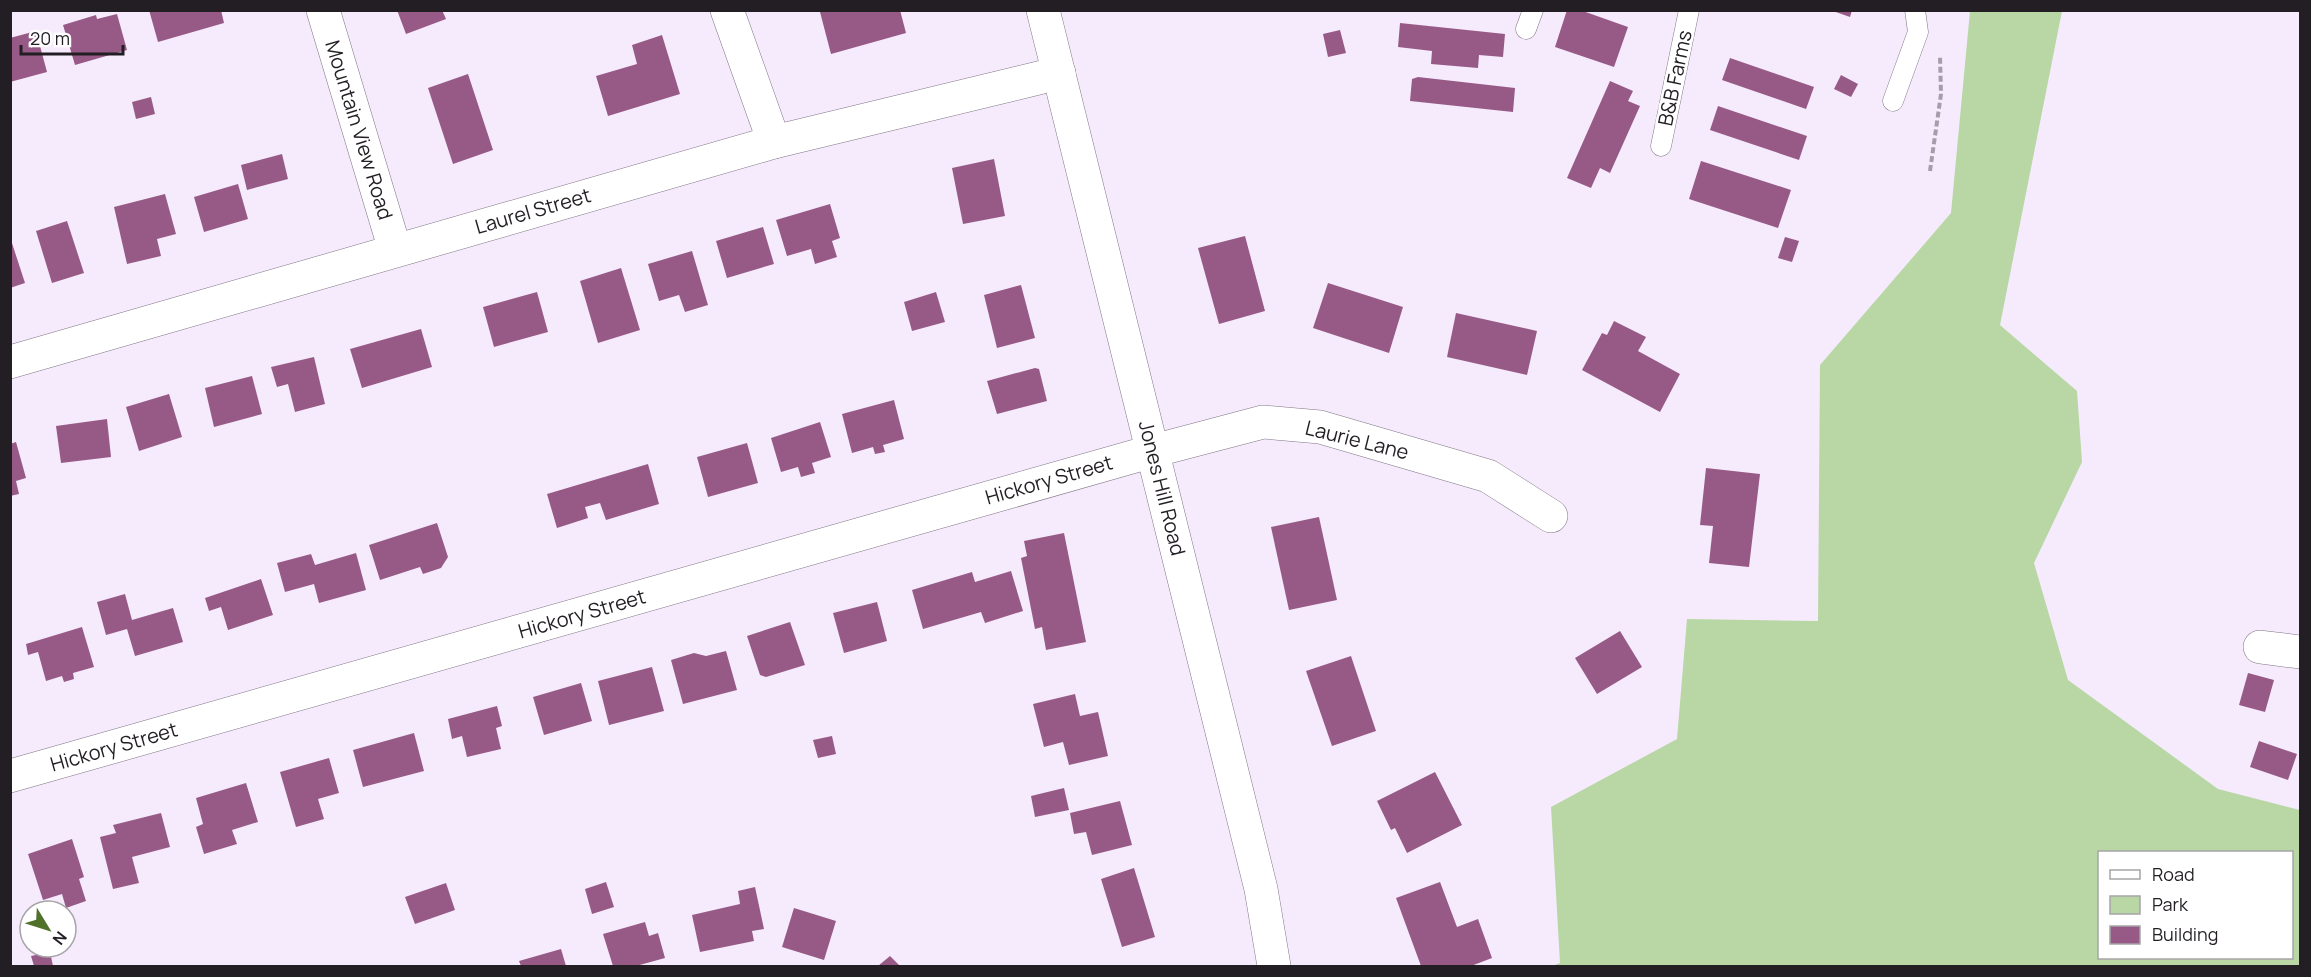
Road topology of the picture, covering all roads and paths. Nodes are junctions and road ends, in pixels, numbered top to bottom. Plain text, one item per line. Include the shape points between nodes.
1 (323, 10) edge
2 (727, 10) edge
3 (1043, 10) edge
4 (1689, 10) edge
5 (1915, 10) edge
6 (1940, 46) dead end
7 (1059, 74) junction
8 (1893, 101) dead end
9 (774, 142) junction
10 (1661, 146) dead end
11 (1930, 171) dead end
12 (395, 250) junction
13 (10, 362) edge
14 (1153, 451) junction
15 (1551, 516) dead end
16 (2260, 646) dead end
17 (2301, 652) edge
18 (10, 776) edge
19 (1274, 966) edge

1 - 12 street, Mountain View Road
2 - 9 street
3 - 7 street, Jones Hill Road
4 - 10 lane, B&B Farms
5 - 8 lane via 1918,32
6 - 11 path via 1941,94
7 - 9 street, Laurel Street
7 - 14 street, Jones Hill Road
9 - 12 street, Laurel Street
12 - 13 street, Laurel Street
14 - 15 street, Laurie Lane via 1263,422 1320,427 1488,476
14 - 18 street, Hickory Street
14 - 19 street, Jones Hill Road via 1261,889
16 - 17 street

